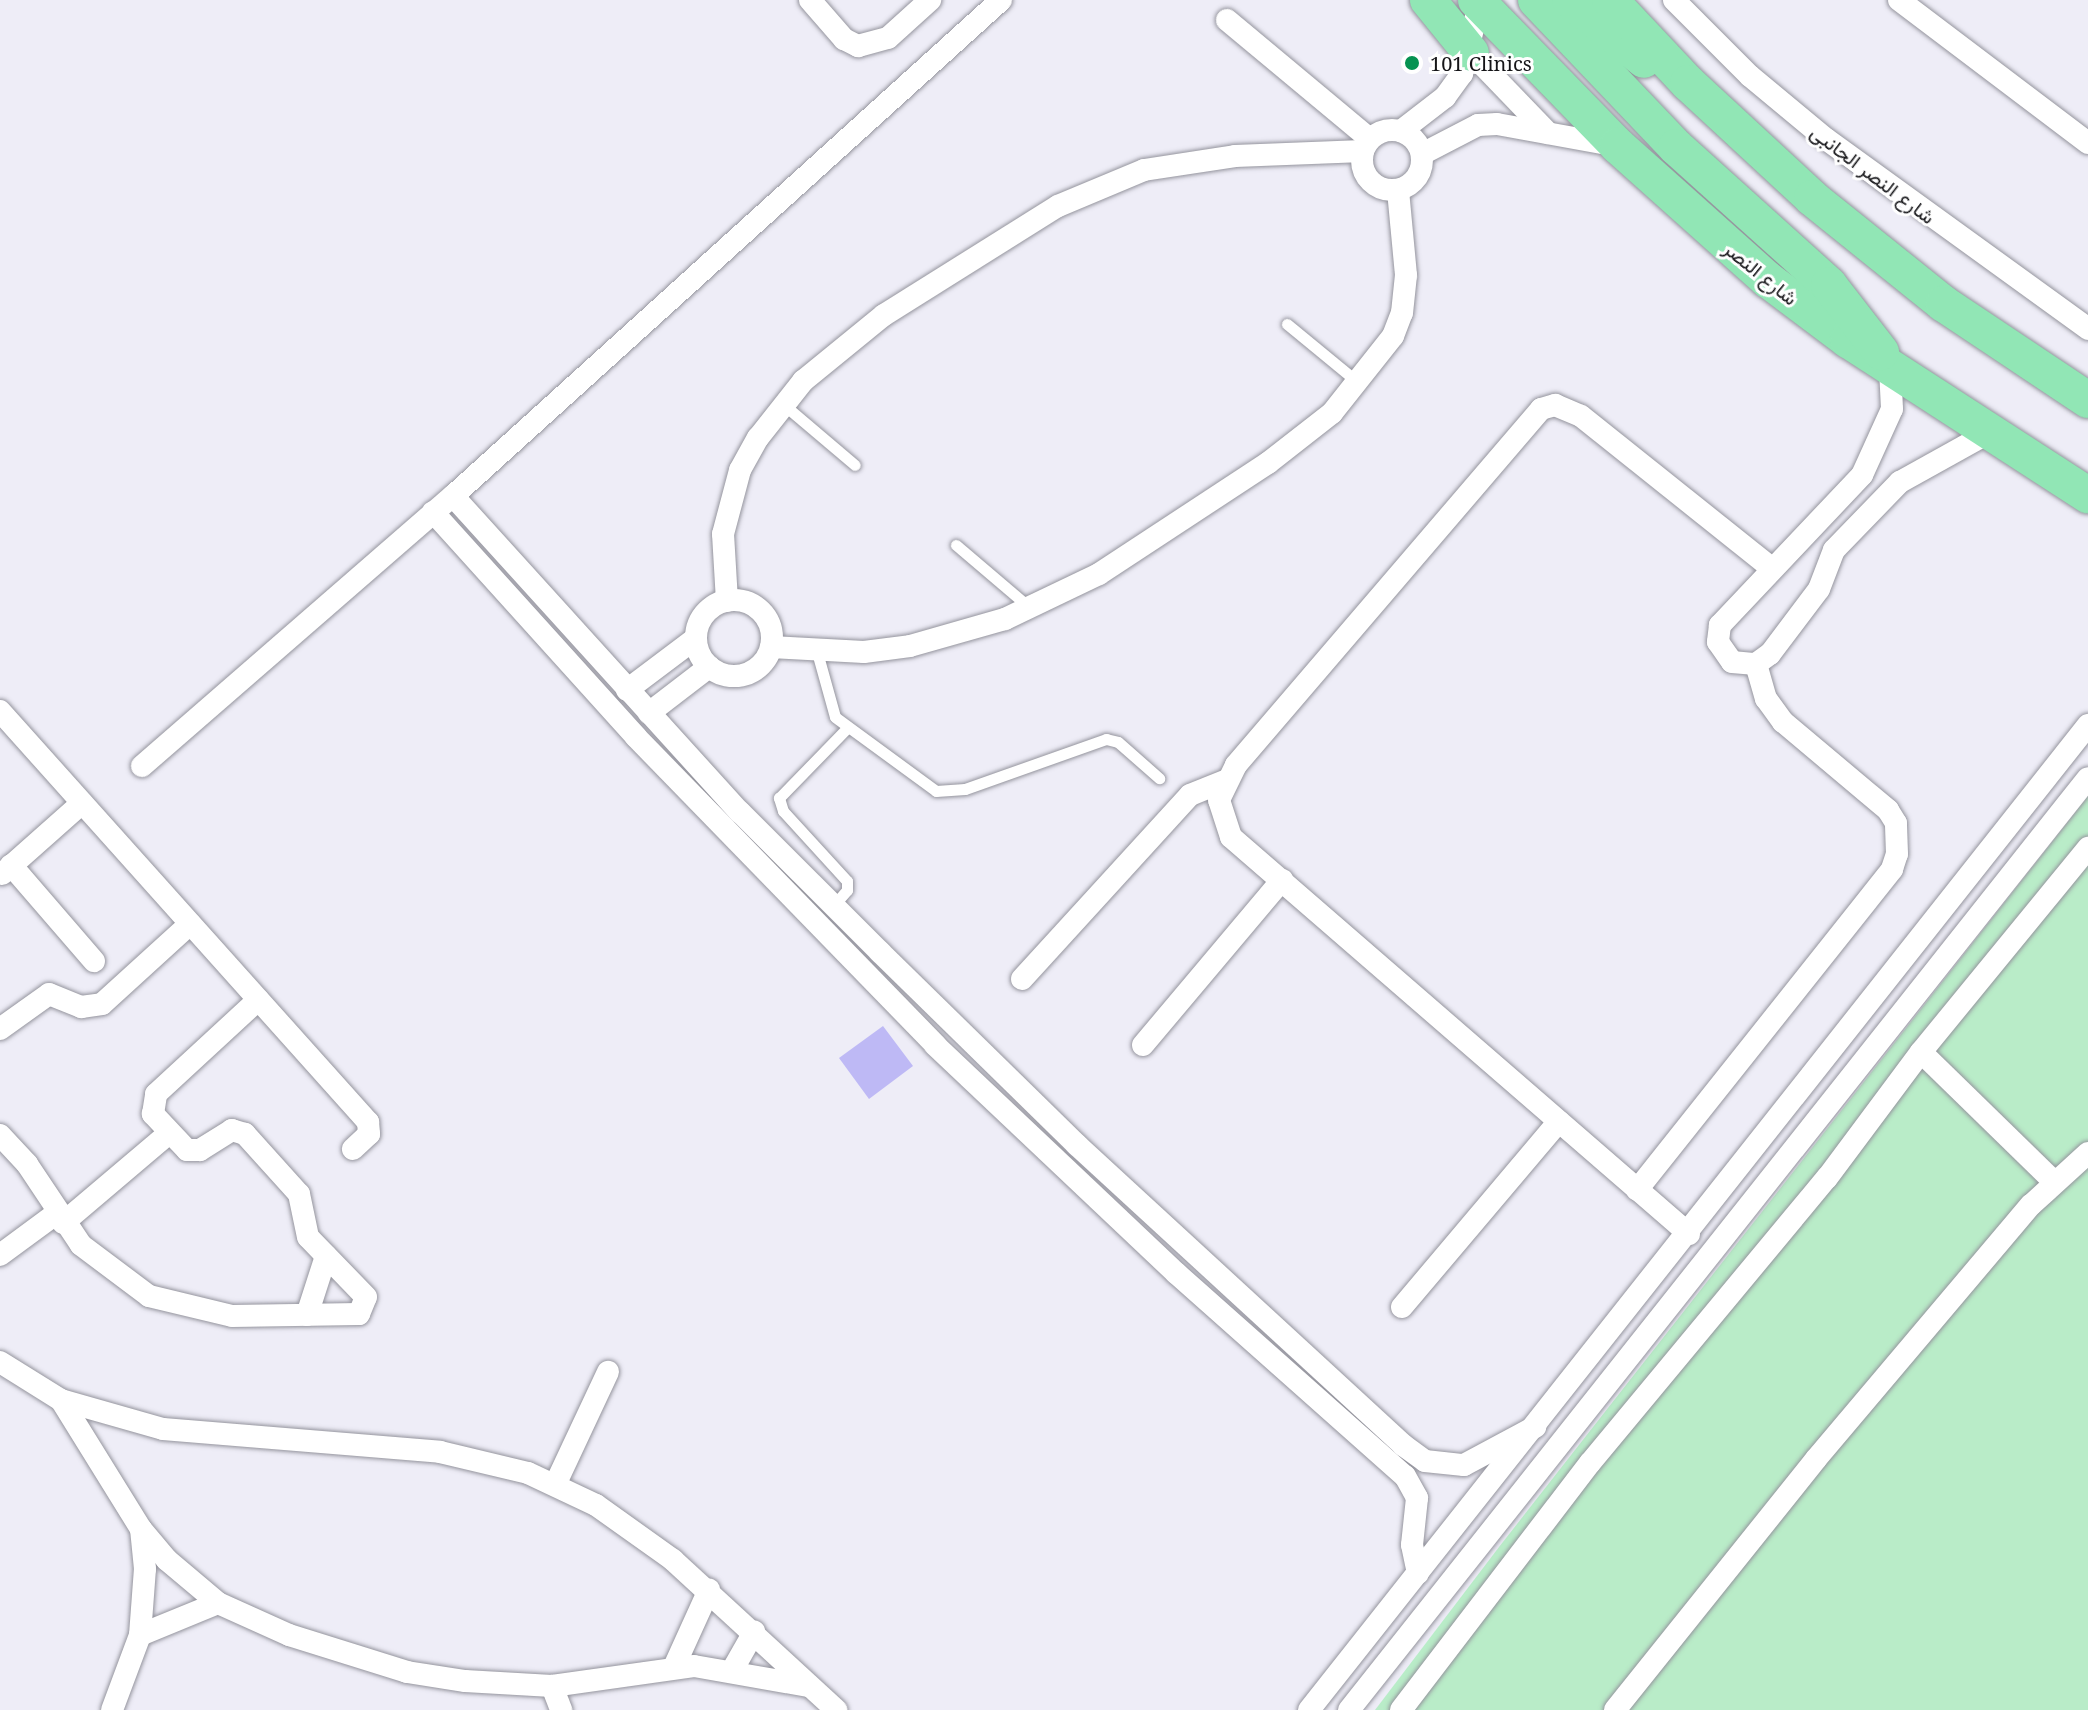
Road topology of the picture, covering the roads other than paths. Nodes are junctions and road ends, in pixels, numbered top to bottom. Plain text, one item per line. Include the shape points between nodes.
1 (810, 0) edge
2 (930, 0) edge
3 (1001, 0) edge
4 (1428, 0) edge
5 (1536, 0) edge
6 (1570, 0) edge
7 (1610, 0) edge
8 (1674, 0) edge
9 (1899, 0) edge
10 (1478, 2) edge
11 (1227, 20) dead end
12 (1471, 53) junction
13 (1688, 83) junction
14 (1401, 131) junction
15 (1548, 133) junction
16 (2088, 143) edge
17 (1366, 145) junction
18 (1618, 146) junction
19 (1422, 154) junction
20 (1398, 190) junction
21 (1287, 324) dead end
22 (2088, 329) edge
23 (1890, 368) junction
24 (1360, 384) junction
25 (2088, 400) edge
26 (782, 403) junction
27 (1988, 433) junction
28 (855, 465) dead end
29 (1867, 466) junction
30 (1894, 488) junction
31 (2088, 495) edge
32 (453, 496) junction
33 (433, 512) junction
34 (1804, 541) junction
35 (956, 545) dead end
36 (1827, 561) junction
37 (1770, 567) junction
38 (727, 601) junction
39 (1030, 608) junction
40 (696, 638) junction
41 (771, 647) junction
42 (817, 652) junction
43 (1756, 664) junction
44 (709, 667) junction
45 (627, 690) junction
46 (0, 711) edge
47 (649, 713) junction
48 (2088, 725) edge
49 (847, 728) junction
50 (142, 766) dead end
51 (1159, 778) dead end
52 (2088, 778) edge
53 (1224, 781) junction
54 (82, 803) junction
55 (2088, 848) edge
56 (6, 870) edge
57 (1282, 880) junction
58 (836, 908) junction
59 (190, 924) junction
60 (822, 929) junction
61 (94, 961) dead end
62 (1022, 979) dead end
63 (258, 1000) junction
64 (0, 1029) edge
65 (1143, 1045) dead end
66 (1921, 1052) junction
67 (1559, 1121) junction
68 (169, 1133) junction
69 (0, 1135) edge
70 (353, 1149) dead end
71 (2088, 1153) edge
72 (2053, 1181) junction
73 (1637, 1190) junction
74 (60, 1218) junction
75 (1689, 1234) junction
76 (0, 1255) edge
77 (326, 1256) junction
78 (1402, 1307) dead end
79 (307, 1315) junction
80 (0, 1362) edge
81 (608, 1372) dead end
82 (61, 1400) junction
83 (1535, 1427) junction
84 (555, 1485) junction
85 (141, 1529) junction
86 (1418, 1573) junction
87 (709, 1590) junction
88 (218, 1603) junction
89 (754, 1632) junction
90 (140, 1635) junction
91 (674, 1667) junction
92 (733, 1669) junction
93 (552, 1686) junction
94 (811, 1686) junction
95 (112, 1710) edge
96 (561, 1710) edge
97 (836, 1710) edge
98 (1309, 1710) edge
99 (1349, 1710) edge
100 (1401, 1710) edge
101 (1615, 1710) edge

1 - 2 street via 844,39 858,46 888,38
3 - 32 street
4 - 12 main road
5 - 23 main road via 1687,158 1838,294
6 - 13 main road via 1623,47
7 - 13 main road
8 - 22 street, شارع النصر الجانبى via 1750,76 1826,139
9 - 16 street
10 - 12 street
10 - 18 main road, شارع النصر
11 - 17 street
12 - 14 street via 1445,97
12 - 15 street
13 - 25 main road via 1877,252
14 - 17 street
14 - 19 street
15 - 18 street
15 - 19 street via 1478,125
17 - 20 street via 1362,167 1369,181 1382,190
17 - 26 street via 1189,161 1100,186 941,276 830,356
18 - 23 main road, شارع النصر via 1768,280
19 - 20 street via 1413,183
20 - 24 street via 1406,247 1402,313
21 - 24 lane
23 - 27 main road, شارع النصر
23 - 29 street via 1892,409
24 - 39 street via 1268,463 1196,513 1099,574
26 - 28 lane
26 - 38 street via 740,470 729,501 723,534
27 - 30 street via 1916,470
27 - 31 main road, شارع النصر
29 - 30 street
29 - 34 street
30 - 36 street
32 - 33 street
32 - 45 street
33 - 50 street
33 - 60 street via 636,737
34 - 36 street
34 - 37 street
35 - 39 lane
36 - 43 street via 1819,589 1770,654
37 - 43 street via 1718,633 1721,650 1732,662
37 - 53 street via 1581,416 1555,405 1541,409
38 - 40 street via 702,618
38 - 41 street via 745,602 761,612 770,628
39 - 42 street via 910,646
40 - 44 street
40 - 45 street
41 - 42 street
41 - 44 street via 760,666 740,676
42 - 49 lane via 829,706
43 - 73 street via 1766,699 1783,722 1888,810 1896,823 1897,854 1892,869
44 - 47 street
45 - 47 street
46 - 54 street
47 - 58 street
48 - 75 street
49 - 51 lane via 936,791 965,789 1106,739 1118,742
49 - 58 lane via 779,798 783,811 847,881
52 - 99 street
53 - 57 street via 1221,820 1231,837
53 - 62 street via 1190,795
54 - 56 street
54 - 59 street
55 - 66 street
56 - 61 street
57 - 65 street
57 - 67 street
58 - 60 street
58 - 83 street via 1077,1145 1425,1461 1452,1466 1474,1462
59 - 63 street
59 - 64 street via 102,1004 81,1007 49,994
60 - 86 street via 935,1045 1176,1273 1405,1476 1417,1498 1412,1545
63 - 68 street via 156,1094 153,1114
63 - 70 street via 371,1126
66 - 72 street
66 - 100 street via 1827,1178 1590,1463
67 - 73 street
67 - 78 street
68 - 74 street
68 - 77 street via 193,1151 232,1130 245,1134 299,1194 304,1230
69 - 74 street via 27,1164
71 - 72 street
72 - 101 street via 1816,1459
73 - 75 street
74 - 76 street
74 - 79 street via 124,1282 176,1306 232,1316
75 - 83 street
77 - 79 street
77 - 79 street via 363,1293 366,1307 359,1314
80 - 82 street
81 - 84 street
82 - 84 street via 109,1416 218,1437 388,1446 474,1457
82 - 85 street
83 - 86 street
84 - 87 street via 622,1522
85 - 88 street via 167,1560
85 - 90 street via 145,1569
86 - 98 street
87 - 89 street
87 - 91 street
88 - 90 street
88 - 93 street via 289,1635 407,1672
89 - 92 street
89 - 94 street
90 - 95 street
91 - 92 street
91 - 93 street
92 - 94 street
93 - 96 street
94 - 97 street

